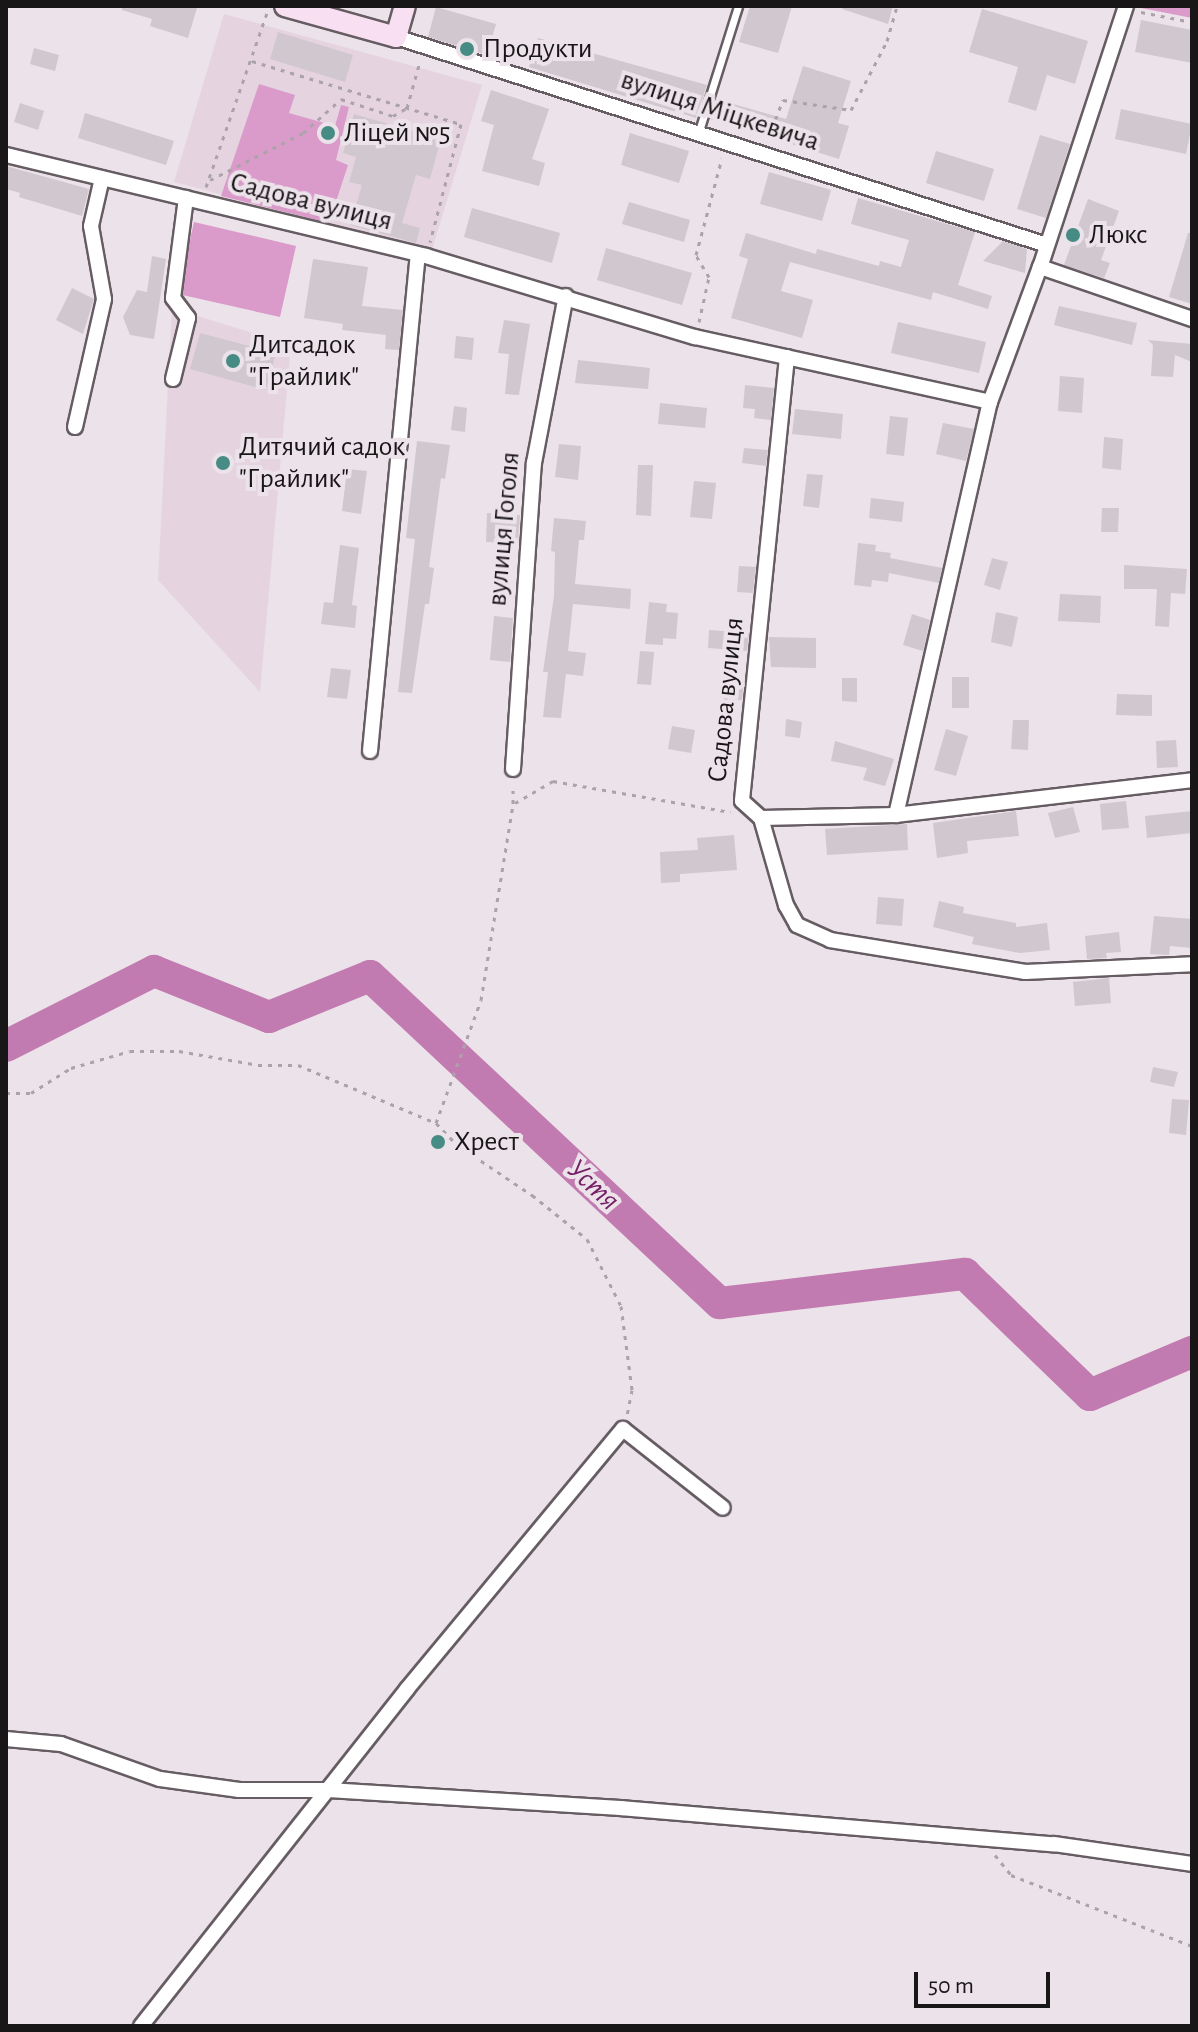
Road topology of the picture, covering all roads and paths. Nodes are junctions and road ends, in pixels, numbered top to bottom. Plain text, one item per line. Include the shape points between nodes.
1 (269, 6) edge
2 (285, 6) edge
3 (405, 6) edge
4 (738, 6) edge
5 (897, 6) edge
6 (1125, 8) edge
7 (1192, 22) edge
8 (396, 37) junction
9 (425, 46) junction
10 (252, 61) junction
11 (407, 108) junction
12 (698, 134) junction
13 (726, 143) junction
14 (761, 154) junction
15 (6, 155) edge
16 (102, 178) junction
17 (210, 180) junction
18 (192, 199) junction
19 (1047, 245) junction
20 (422, 256) junction
21 (1040, 267) junction
22 (566, 296) junction
23 (1192, 319) edge
24 (695, 337) junction
25 (787, 357) junction
26 (173, 379) dead end
27 (990, 402) junction
28 (75, 427) dead end
29 (370, 751) dead end
30 (513, 769) joint
31 (1192, 780) edge
32 (513, 804) junction
33 (732, 812) dead end
34 (896, 815) junction
35 (761, 818) junction
36 (1192, 964) edge
37 (6, 1093) edge
38 (436, 1123) junction
39 (623, 1429) junction
40 (723, 1508) dead end
41 (6, 1739) edge
42 (327, 1790) junction
43 (983, 1839) junction
44 (1192, 1864) edge
45 (1192, 1946) edge
46 (141, 2026) edge

1 - 10 path
2 - 8 street, вулиця Міцкевича
3 - 8 street
4 - 12 lane
5 - 14 path via 887,41 851,110 783,100
6 - 7 path
6 - 19 street
8 - 9 street, вулиця Міцкевича
9 - 11 path
9 - 12 street, вулиця Міцкевича
10 - 11 path
10 - 17 path
11 - 17 path via 393,116 341,99 303,133
11 - 20 path via 461,124
12 - 13 street, вулиця Міцкевича
13 - 14 street, вулиця Міцкевича
13 - 24 path via 696,255 709,277
14 - 19 street, вулиця Міцкевича
15 - 16 street, Садова вулиця
16 - 18 street, Садова вулиця
16 - 28 street via 91,226 104,299
17 - 18 path
18 - 20 street, Садова вулиця
18 - 26 street via 173,298 188,318
19 - 21 street
20 - 22 street, Садова вулиця
20 - 29 street
21 - 23 street
21 - 27 street
22 - 24 street, Садова вулиця
22 - 30 street, вулиця Гоголя via 534,463
24 - 25 street, Садова вулиця
25 - 27 street, Садова вулиця
25 - 35 street, Садова вулиця via 742,801
27 - 34 street
30 - 32 path
31 - 34 street
32 - 33 path via 553,781
32 - 38 path via 481,1000
34 - 35 street
35 - 36 street via 786,905 797,925 830,940 1025,972
37 - 38 path via 31,1093 71,1068 130,1051 179,1051 258,1065 298,1065
38 - 39 path via 456,1144 587,1239 621,1306 632,1390
39 - 40 street
39 - 42 street
41 - 42 street via 61,1744 160,1779 239,1790
42 - 43 street
42 - 46 street
43 - 44 street
43 - 45 path via 1011,1875

